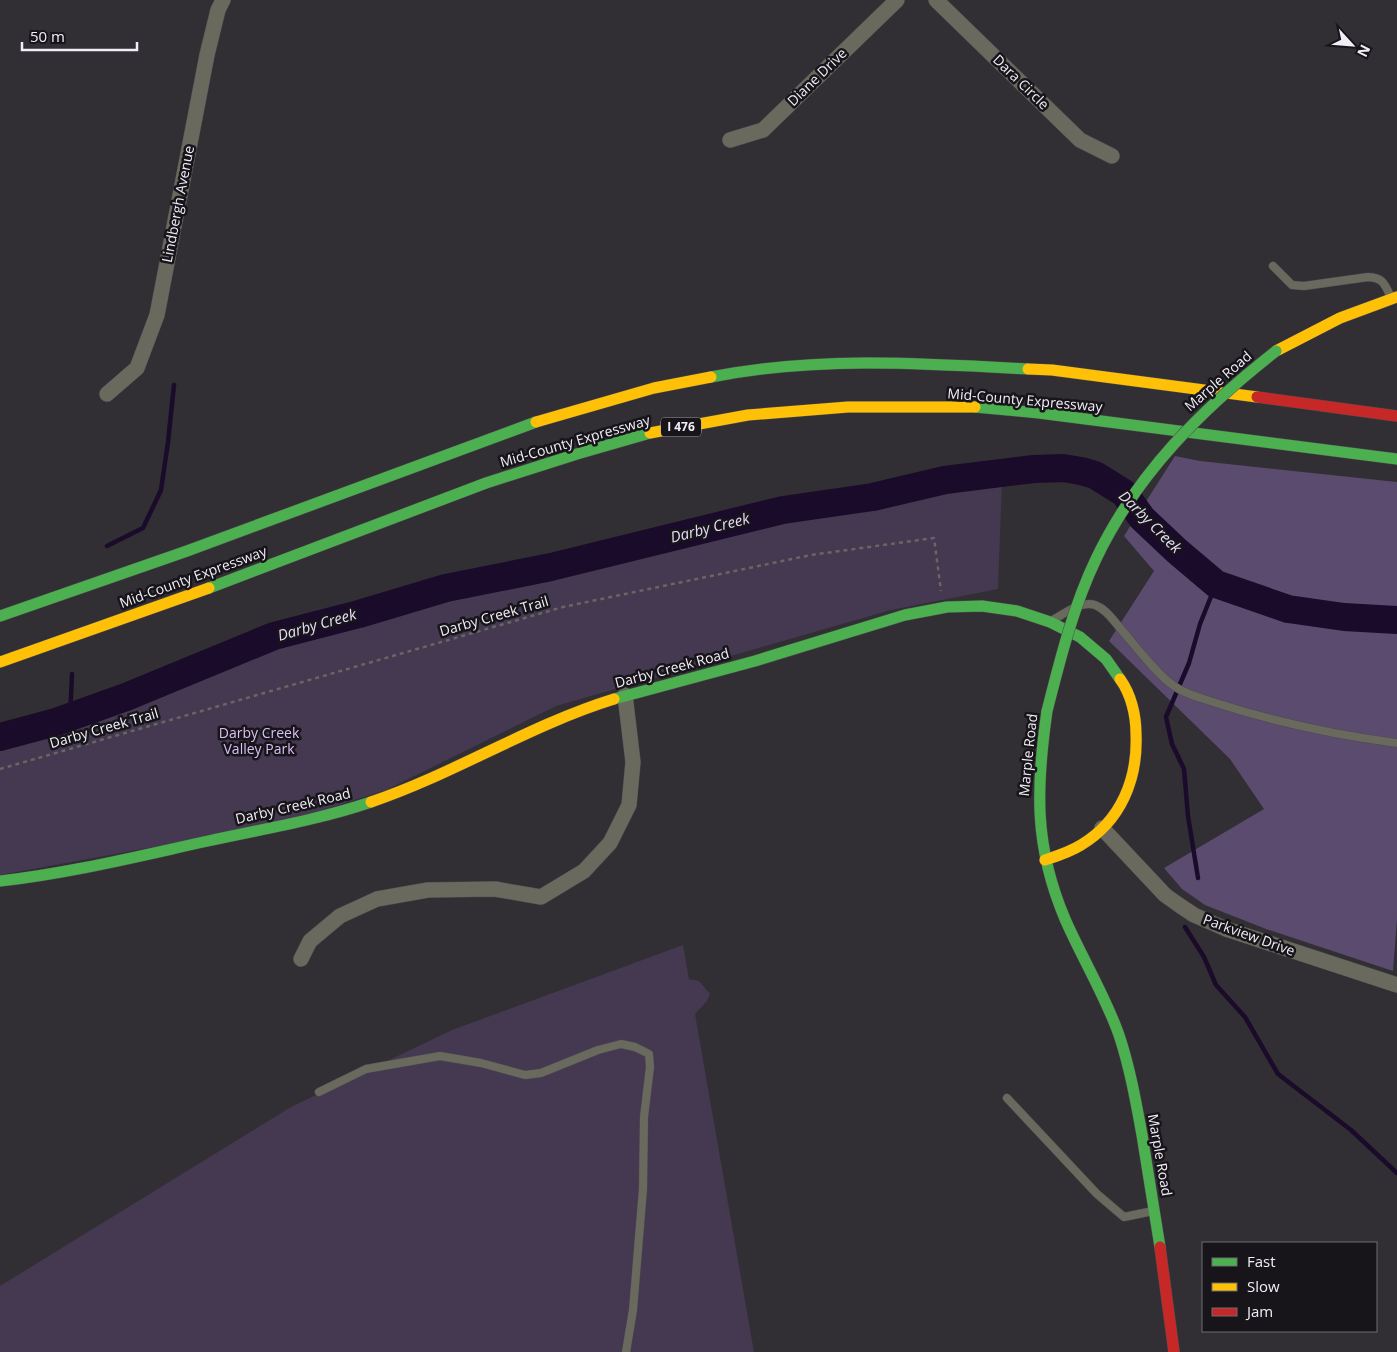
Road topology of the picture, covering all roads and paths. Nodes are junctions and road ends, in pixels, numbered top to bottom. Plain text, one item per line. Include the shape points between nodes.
1 (223, 0) edge
2 (897, 0) edge
3 (936, 0) edge
4 (730, 140) dead end
5 (1112, 156) dead end
6 (1272, 266) dead end
7 (1394, 298) edge
8 (107, 394) dead end
9 (1397, 416) edge
10 (1397, 459) edge
11 (943, 607) junction
12 (0, 616) edge
13 (1051, 622) junction
14 (0, 662) edge
15 (625, 695) junction
16 (1397, 744) edge
17 (0, 769) edge
18 (1102, 828) junction
19 (1045, 860) junction
20 (0, 881) edge
21 (301, 959) dead end
22 (1397, 985) edge
23 (319, 1092) dead end
24 (1007, 1098) dead end
25 (1154, 1211) junction
26 (626, 1352) edge
27 (1174, 1352) edge

1 - 8 street, Lindbergh Avenue via 207,55 157,316 137,368
2 - 4 street, Diane Drive via 762,130
3 - 5 street, Dara Circle via 1080,140
6 - 7 lane via 1292,285 1377,277
7 - 19 main road, Marple Road, bridge via 1340,318 1276,351 1198,416 1152,466 1135,491 1098,555 1080,596 1047,711 1038,793
9 - 12 main road, Mid-County Expressway via 1052,370 903,362 815,364 730,373 654,388 541,420
10 - 14 main road, Mid-County Expressway / I 476 via 1039,413 972,408 848,407 748,415 636,436 486,483
11 - 13 main road, Darby Creek Road via 992,607
11 - 15 main road, Darby Creek Road
11 - 17 path, Darby Creek Trail via 934,538 811,555 563,607
13 - 16 lane via 1070,610 1094,605 1108,614 1161,675 1185,692 1296,725
13 - 18 main road, Darby Creek Road via 1106,658 1126,684 1132,699 1138,730 1136,767 1121,805
15 - 20 main road, Darby Creek Road via 548,724 415,786 348,810 88,868
15 - 21 street via 633,762 628,805 610,843 584,871 541,897 495,889 428,890 376,899 340,916 310,941
18 - 19 main road, Darby Creek Road via 1083,844
18 - 22 street, Parkview Drive via 1165,895 1194,914 1226,929
19 - 25 main road, Marple Road via 1058,901 1110,1012 1124,1052 1134,1089
23 - 26 lane via 366,1069 440,1056 481,1063 525,1076 621,1044 649,1054 643,1188 633,1310
24 - 25 lane via 1097,1194 1124,1217
25 - 27 main road, Marple Road

